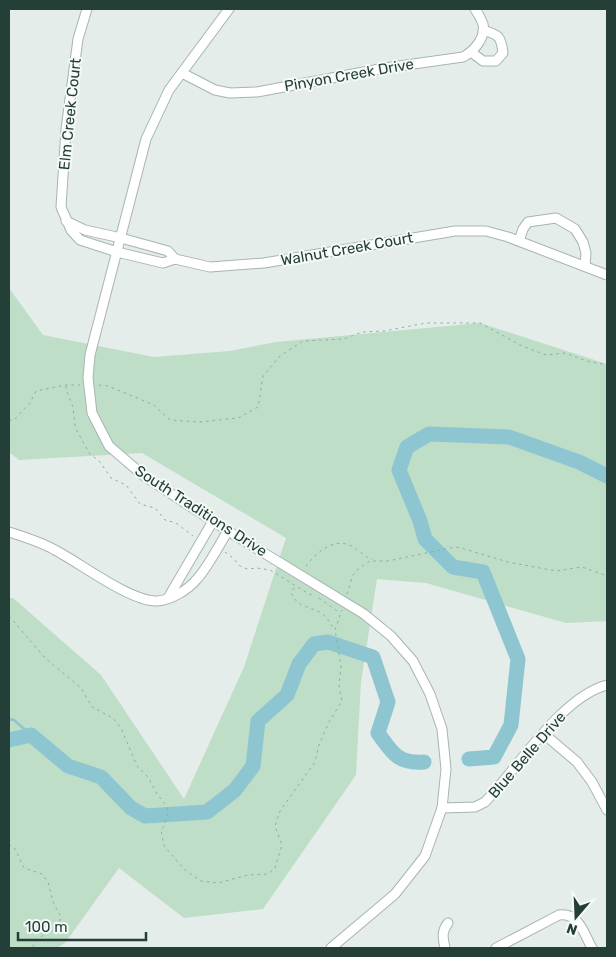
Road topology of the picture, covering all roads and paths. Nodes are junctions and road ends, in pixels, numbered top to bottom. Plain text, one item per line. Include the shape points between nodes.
1 (87, 9) edge
2 (229, 9) edge
3 (475, 9) edge
4 (483, 30) junction
5 (471, 52) junction
6 (182, 73) junction
7 (66, 221) junction
8 (121, 238) junction
9 (519, 241) junction
10 (117, 252) junction
11 (175, 259) junction
12 (586, 266) junction
13 (607, 275) edge
14 (607, 365) edge
15 (66, 385) junction
16 (89, 385) junction
17 (9, 420) edge
18 (213, 521) junction
19 (228, 531) junction
20 (9, 532) edge
21 (202, 540) junction
22 (218, 546) junction
23 (374, 561) junction
24 (306, 566) dead end
25 (607, 576) edge
26 (294, 588) dead end
27 (168, 598) junction
28 (344, 602) junction
29 (341, 613) junction
30 (9, 616) edge
31 (335, 630) junction
32 (607, 685) edge
33 (544, 734) junction
34 (442, 808) junction
35 (607, 810) edge
36 (9, 844) edge
37 (448, 923) dead end
38 (342, 945) edge
39 (31, 948) edge
40 (331, 948) edge
41 (445, 948) edge
42 (496, 948) edge
43 (592, 948) edge

1 - 7 street, Elm Creek Court via 78,39 66,129 61,207
2 - 6 street, South Traditions Drive
3 - 4 street
4 - 5 street via 479,43
4 - 5 street via 495,34 502,41 503,53 496,61 483,61
5 - 6 street, Pinyon Creek Drive via 463,57 257,92 215,90
6 - 8 street, South Traditions Drive via 169,90 146,139
7 - 8 street via 86,230
7 - 10 street, Elm Creek Court via 80,240
8 - 10 street, South Traditions Drive
8 - 11 street, Walnut Creek Court via 168,251
9 - 11 street, Walnut Creek Court via 486,231 455,231 264,263 210,267
9 - 12 street, Walnut Creek Court
9 - 12 street via 528,222 556,218 576,229 586,253
10 - 11 street, Walnut Creek Court via 163,263
10 - 16 street, South Traditions Drive via 90,355
12 - 13 street, Walnut Creek Court
14 - 16 path via 565,353 546,355 480,323 426,323 362,332 344,339 303,340 280,356 263,376 258,407 238,418 200,422 170,420 154,405 108,386
15 - 16 path
15 - 17 path via 36,391 30,403 14,420
15 - 21 path via 75,427 89,453 112,478 126,485 140,504 155,508 165,520 176,523
16 - 18 street, South Traditions Drive via 92,413 109,446 144,476
18 - 19 street, South Traditions Drive
18 - 21 street
19 - 22 street
19 - 28 street, South Traditions Drive
20 - 27 street via 54,549 136,596 157,601
21 - 27 street
22 - 27 street via 197,580 176,596
22 - 29 path via 240,566 270,570
23 - 24 path via 342,544 324,548
23 - 25 path via 461,548 508,562 556,571 582,567
23 - 28 path via 353,575
26 - 31 path via 291,592 297,602 320,613
28 - 29 path
28 - 34 street, South Traditions Drive via 391,636 413,661 430,694 442,729 446,769
29 - 31 path
30 - 31 path via 45,658 81,688 92,708 113,718 121,728 137,766 148,777 168,811 161,830 164,846 185,870 201,881 218,883 248,874 268,874 275,868 282,845 276,826 280,810 315,762 318,745 342,701
32 - 33 street, Blue Belle Drive via 578,700 558,716
33 - 34 street, Blue Belle Drive via 485,802 475,807
33 - 35 street via 577,762
34 - 38 street, South Traditions Drive via 425,856 395,894
36 - 39 path via 24,868 46,877 61,917 58,928 42,936
37 - 41 street via 442,935
38 - 40 street, South Traditions Drive
42 - 43 street via 559,915 570,915 579,923

